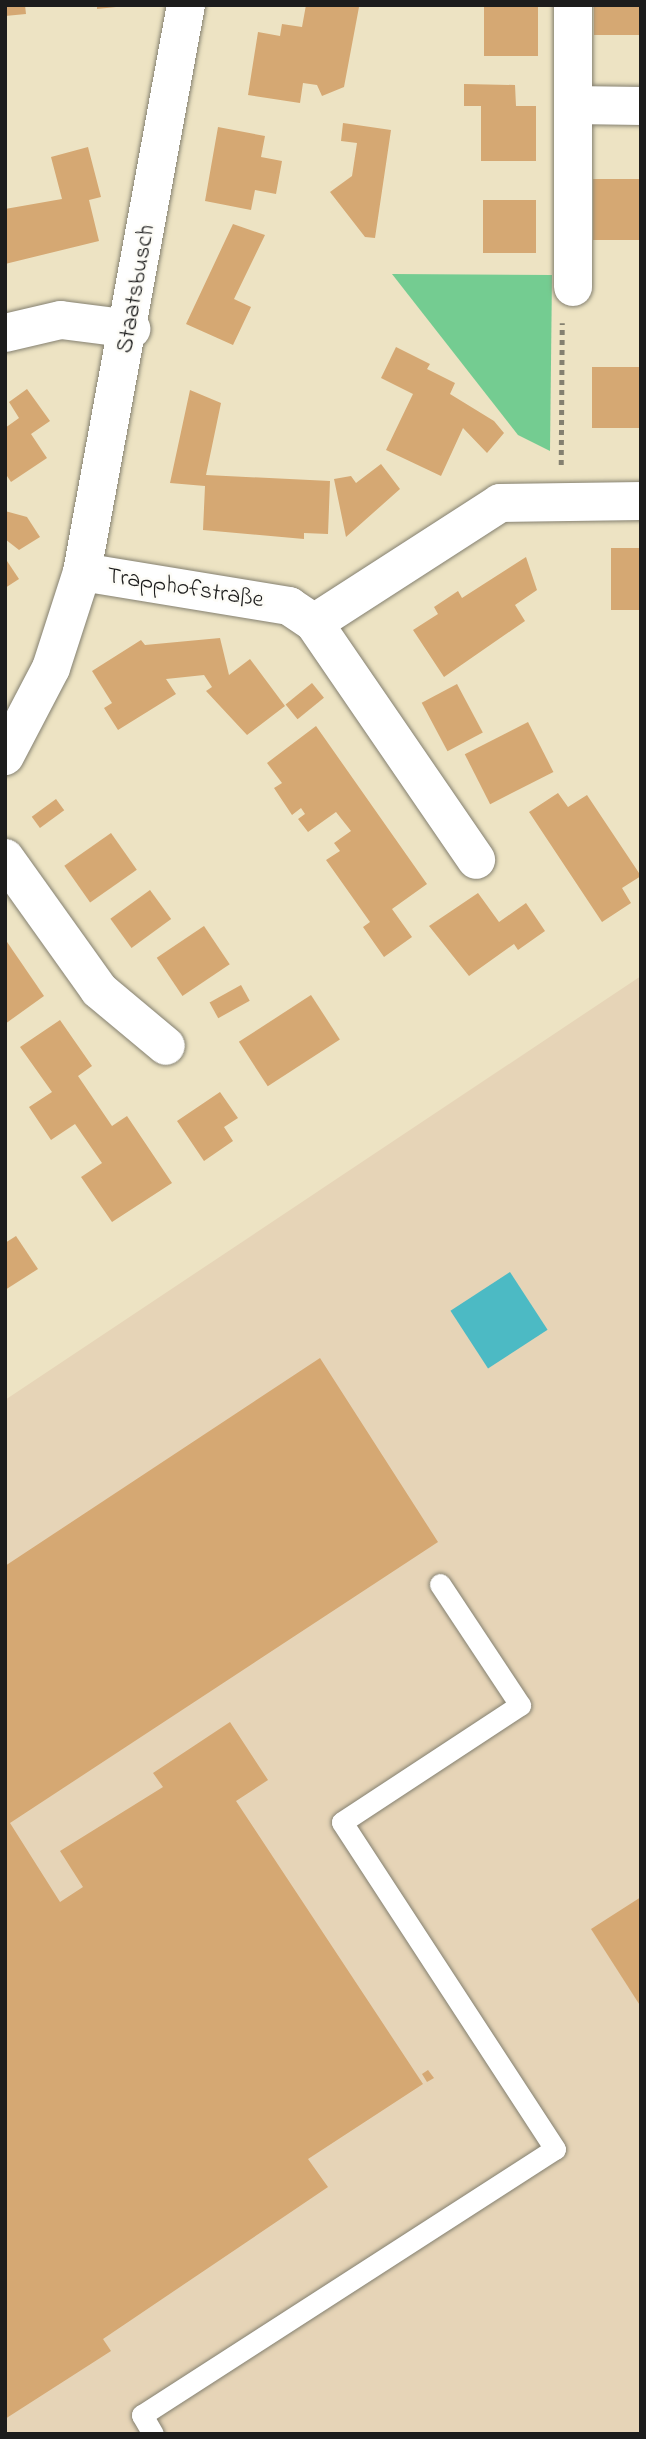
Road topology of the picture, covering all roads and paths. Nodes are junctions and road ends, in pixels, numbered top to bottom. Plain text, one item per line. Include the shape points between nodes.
1 (186, 5) edge
2 (573, 5) edge
3 (574, 105) junction
4 (641, 106) edge
5 (573, 287) joint
6 (131, 329) junction
7 (5, 333) edge
8 (641, 500) edge
9 (561, 501) junction
10 (82, 572) junction
11 (314, 623) junction
12 (5, 756) edge
13 (5, 858) edge
14 (476, 860) dead end
15 (166, 1046) dead end
16 (440, 1584) dead end
17 (153, 2434) edge

1 - 6 street, Staatsbusch
2 - 3 street
3 - 4 street
3 - 5 street
5 - 9 path via 562,302
6 - 7 street via 61,320
6 - 10 street, Staatsbusch
8 - 9 street
9 - 11 street via 500,503
10 - 11 street, Trapphofstraße via 289,606
10 - 12 street, Trapphofstraße via 51,668
11 - 14 street, Trapphofstraße
13 - 15 street via 99,990
16 - 17 lane via 520,1704 342,1822 555,2149 142,2415

